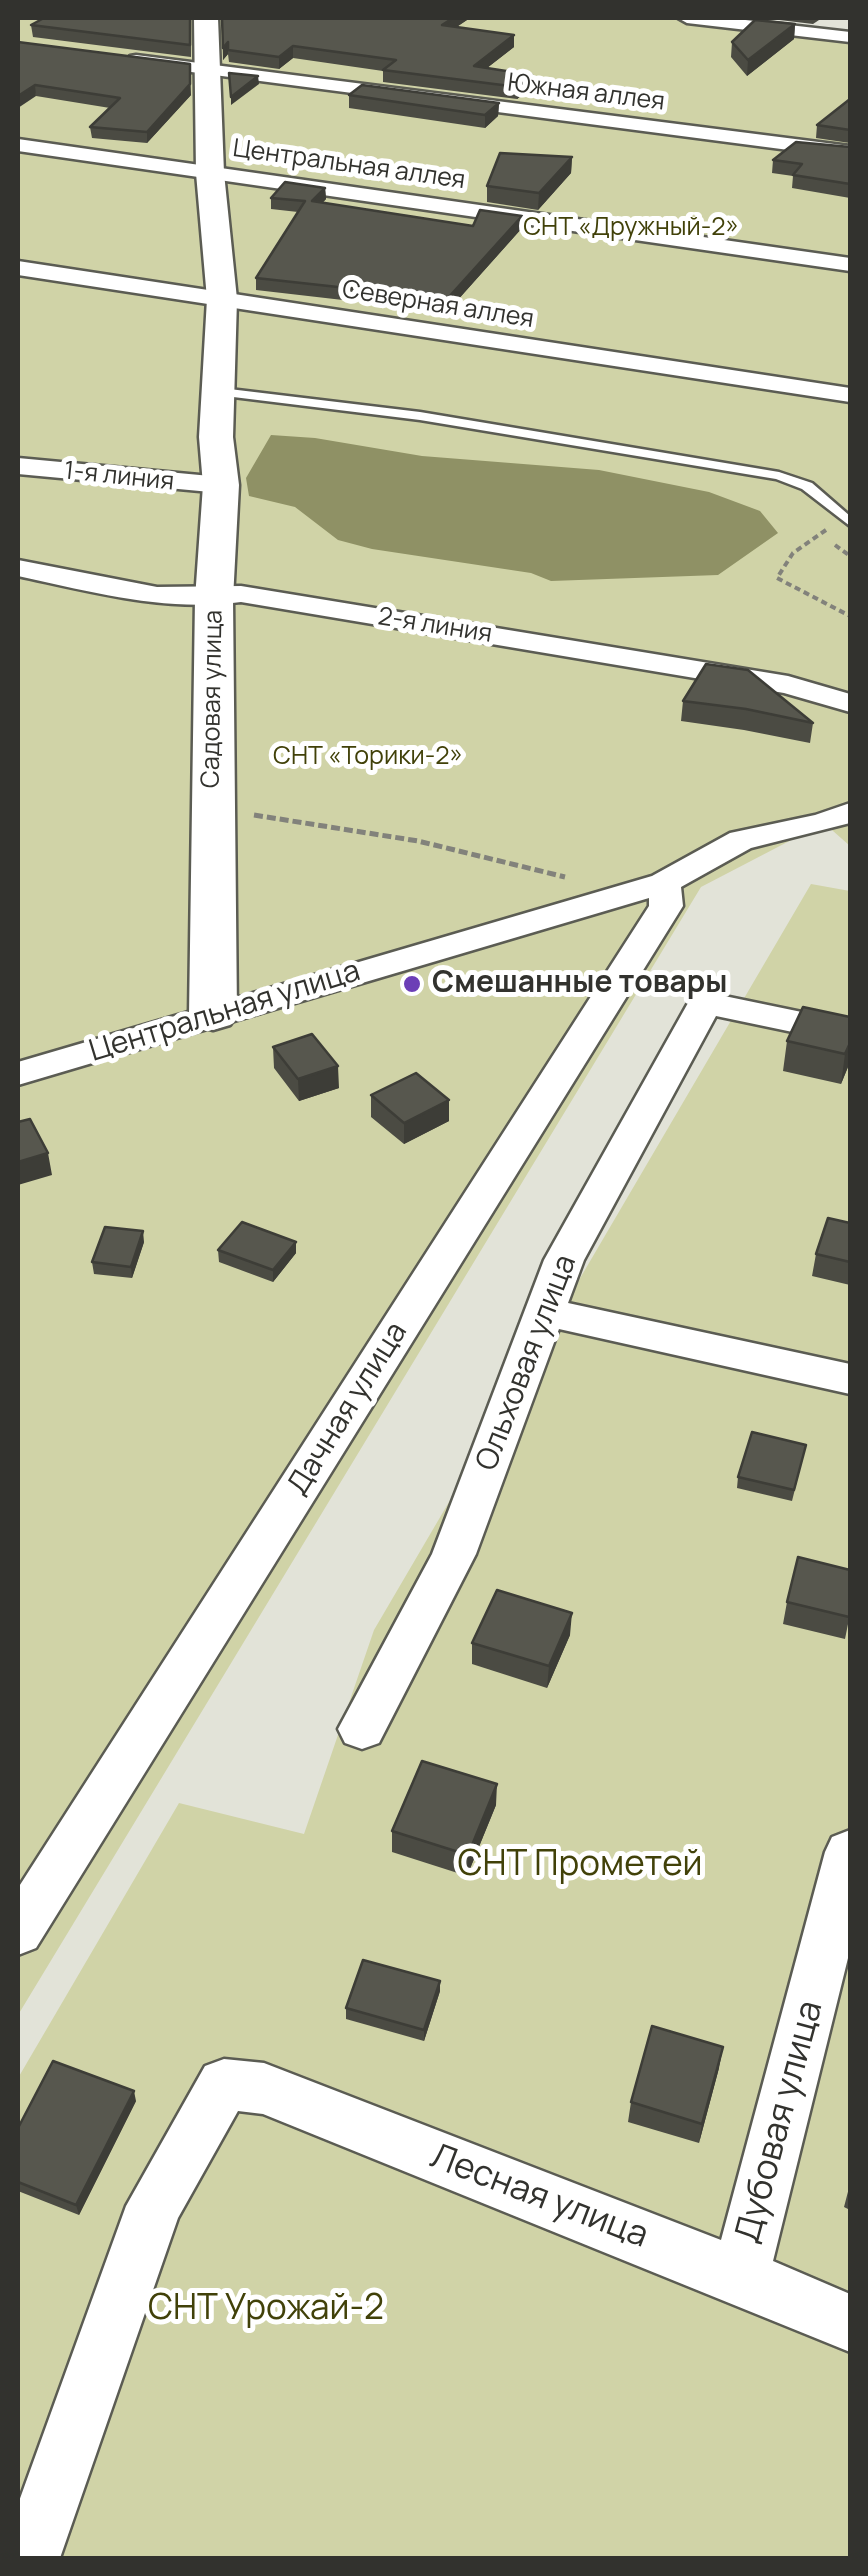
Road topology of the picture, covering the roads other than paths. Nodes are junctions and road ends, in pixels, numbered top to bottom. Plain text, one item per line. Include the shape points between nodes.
1 (206, 18) edge
2 (687, 18) edge
3 (850, 37) edge
4 (112, 56) edge
5 (207, 69) junction
6 (18, 146) edge
7 (850, 152) edge
8 (210, 173) junction
9 (850, 265) edge
10 (18, 268) edge
11 (222, 300) junction
12 (221, 388) junction
13 (850, 396) edge
14 (18, 466) edge
15 (221, 485) junction
16 (850, 522) edge
17 (18, 568) edge
18 (214, 600) junction
19 (850, 703) edge
20 (838, 817) edge
21 (850, 846) edge
22 (644, 889) junction
23 (213, 1015) junction
24 (850, 1033) edge
25 (18, 1074) edge
26 (542, 1311) junction
27 (850, 1378) edge
28 (362, 1729) dead end
29 (850, 1852) edge
30 (18, 1932) edge
31 (740, 2276) junction
32 (850, 2323) edge
33 (28, 2558) edge

1 - 5 street, Садовая улица
2 - 3 street
4 - 5 street, Южная аллея
5 - 7 street, Южная аллея
5 - 8 street, Садовая улица
6 - 8 street, Центральная аллея
8 - 9 street, Центральная аллея
8 - 11 street, Садовая улица
10 - 11 street, Северная аллея
11 - 12 street, Садовая улица
11 - 13 street, Северная аллея
12 - 15 street, Садовая улица
12 - 16 lane via 779,476 806,486
14 - 15 street, 1-я линия
15 - 18 street, Садовая улица
17 - 18 street, 2-я линия via 158,596
18 - 19 street, 2-я линия via 241,594 788,685
18 - 23 street, Садовая улица
20 - 21 street
20 - 22 street, Центральная улица via 740,840
22 - 23 street, Центральная улица
22 - 30 street, Дачная улица via 666,906
23 - 25 street, Центральная улица
24 - 26 street, Ольховая улица via 705,1003
26 - 27 street
26 - 28 street, Ольховая улица via 454,1554
29 - 31 street, Дубовая улица
31 - 32 street, Лесная улица
31 - 33 street, Лесная улица via 264,2088 224,2084 154,2206

